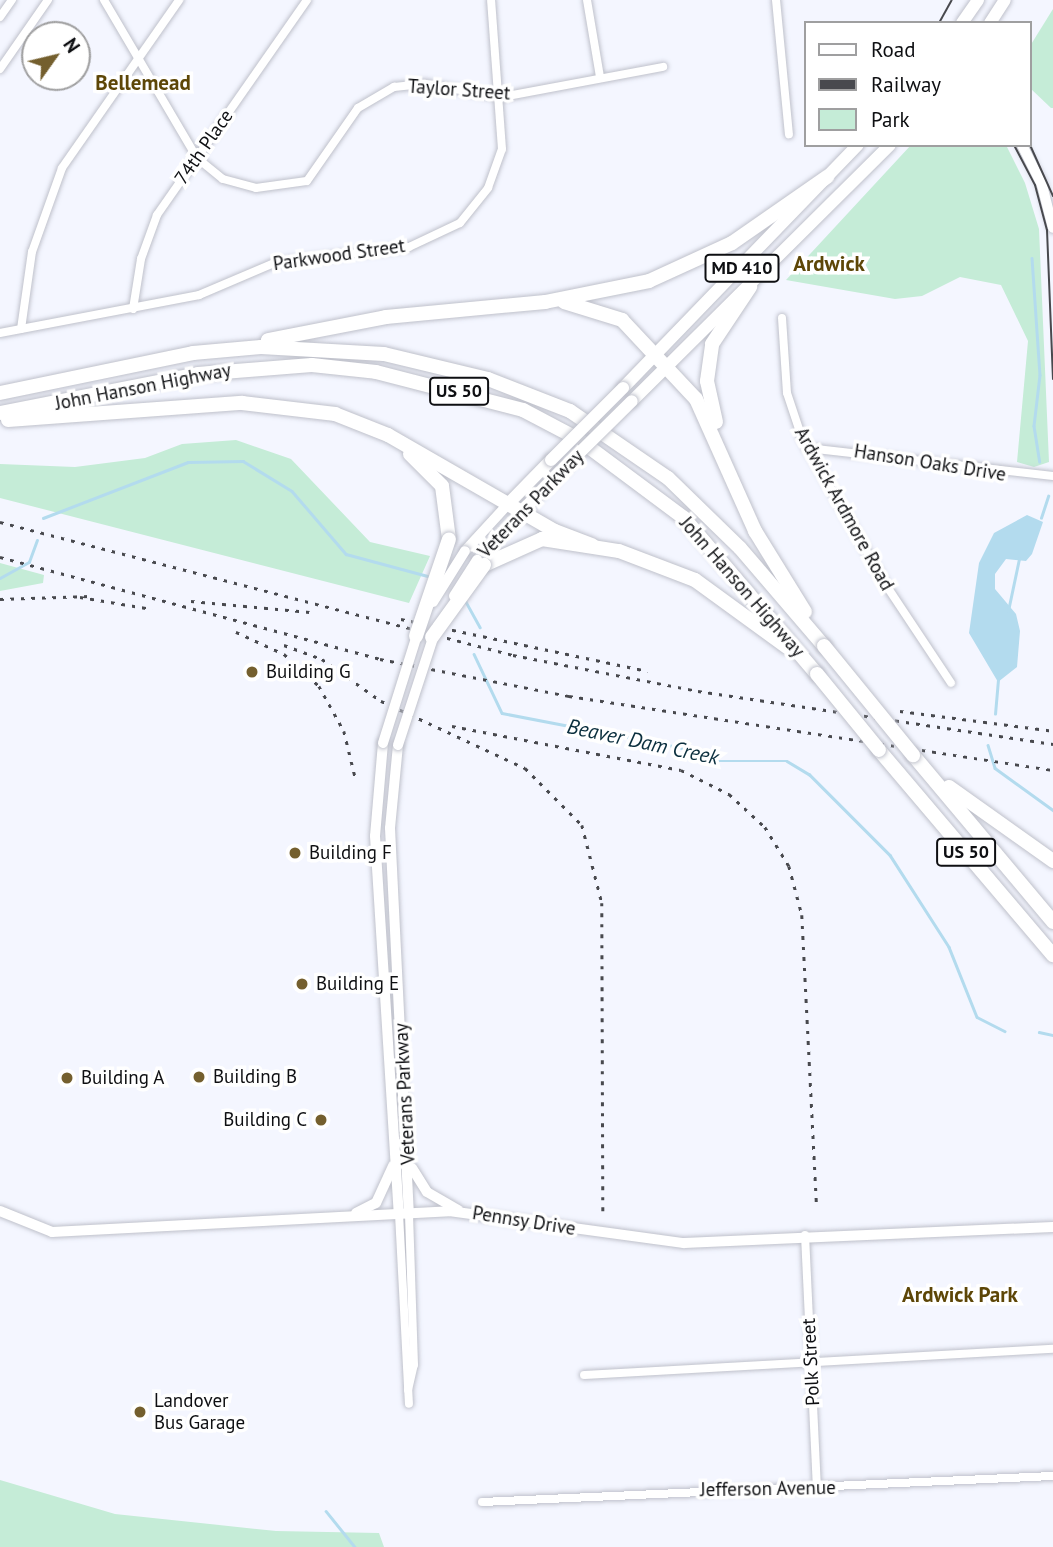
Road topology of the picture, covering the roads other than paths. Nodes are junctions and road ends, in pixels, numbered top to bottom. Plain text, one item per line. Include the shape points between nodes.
1 (12, 0) edge
2 (48, 0) edge
3 (104, 0) edge
4 (179, 0) edge
5 (307, 0) edge
6 (491, 0) edge
7 (587, 0) edge
8 (776, 0) edge
9 (978, 0) edge
10 (1005, 0) edge
11 (0, 17) edge
12 (963, 21) edge
13 (991, 21) edge
14 (138, 55) junction
15 (663, 67) dead end
16 (0, 69) edge
17 (600, 77) junction
18 (502, 97) junction
19 (789, 134) dead end
20 (856, 147) edge
21 (888, 147) edge
22 (1023, 147) edge
23 (197, 158) junction
24 (827, 177) junction
25 (1053, 228) edge
26 (750, 287) junction
27 (545, 302) junction
28 (133, 309) junction
29 (782, 318) dead end
30 (22, 328) junction
31 (0, 333) edge
32 (193, 353) junction
33 (656, 354) junction
34 (667, 367) junction
35 (0, 393) edge
36 (303, 409) junction
37 (0, 413) edge
38 (0, 420) edge
39 (807, 448) junction
40 (1053, 476) edge
41 (733, 481) junction
42 (515, 507) junction
43 (592, 545) junction
44 (481, 563) junction
45 (416, 635) junction
46 (432, 637) joint
47 (824, 646) junction
48 (817, 674) junction
49 (951, 683) dead end
50 (931, 777) junction
51 (1053, 861) edge
52 (1053, 922) edge
53 (1053, 955) edge
54 (395, 1133) junction
55 (408, 1153) junction
56 (0, 1211) edge
57 (460, 1211) junction
58 (404, 1214) junction
59 (350, 1215) junction
60 (1053, 1227) edge
61 (805, 1235) junction
62 (1053, 1349) edge
63 (811, 1359) junction
64 (584, 1375) dead end
65 (410, 1404) dead end
66 (1053, 1476) edge
67 (817, 1488) junction
68 (482, 1502) dead end

1 - 11 street
2 - 16 street
3 - 14 street, Taylor Street
4 - 14 street
5 - 23 street, 74th Place
6 - 18 street, Parkwood Street
7 - 17 street
8 - 19 street
9 - 12 main road
10 - 13 main road
14 - 23 street, Taylor Street
14 - 30 street via 80,137 51,193 32,252
15 - 17 street, Taylor Street
17 - 18 street, Taylor Street via 571,88
18 - 23 street, Taylor Street via 425,84 381,92 351,117 314,175 287,189 241,185
18 - 28 street, Parkwood Street via 504,135 494,176 471,212 446,232 409,247 266,265 199,295
20 - 24 main road, Veterans Parkway / MD 410
21 - 26 main road, Veterans Parkway / MD 410
22 - 25 main road via 1042,185
23 - 28 street, 74th Place via 149,234
24 - 27 highway via 757,228 691,264 649,281
24 - 33 main road, Veterans Parkway / MD 410
26 - 34 main road, Veterans Parkway / MD 410
26 - 41 highway via 722,323 708,362 710,400
27 - 32 highway via 386,317
27 - 33 highway via 612,314
28 - 30 street, Parkwood Street
29 - 39 street, Ardwick Ardmore Road via 787,393
30 - 31 street, Parkwood Street
32 - 35 highway, John Hanson Highway / US 50
32 - 47 highway, John Hanson Highway / US 50 via 292,346 384,354 488,379 570,411 695,502
33 - 34 highway
33 - 42 main road, Veterans Parkway / MD 410, bridge via 551,460
34 - 41 highway via 707,416
34 - 42 main road, Veterans Parkway / MD 410, bridge via 564,468
36 - 38 highway via 201,404
36 - 42 highway via 388,435
36 - 45 highway, bridge via 358,426 418,459 442,486 449,540
37 - 48 highway, John Hanson Highway / US 50 via 198,374 312,365 376,372 523,410 578,439 684,518
39 - 40 street, Hanson Oaks Drive
39 - 49 street, Ardwick Ardmore Road
41 - 47 highway
42 - 43 highway
42 - 44 main road, Veterans Parkway / MD 410
42 - 45 main road, Veterans Parkway / MD 410, bridge via 465,551
43 - 44 highway via 531,540
43 - 48 highway via 695,580 745,612
44 - 46 highway, bridge
45 - 54 main road, Veterans Parkway / MD 410, bridge via 383,743 375,836
46 - 55 main road, Veterans Parkway, bridge via 398,746 390,828
47 - 50 highway, John Hanson Highway / US 50, bridge
48 - 53 highway, John Hanson Highway / US 50, bridge
50 - 51 highway
50 - 52 highway, John Hanson Highway / US 50
54 - 58 main road, Veterans Parkway / MD 410
54 - 59 main road via 385,1191
55 - 57 main road via 419,1184
55 - 58 main road, Veterans Parkway
56 - 59 main road, Pennsy Drive via 52,1232
57 - 58 main road, Pennsy Drive
57 - 61 main road, Pennsy Drive via 668,1242
58 - 59 main road, Pennsy Drive
58 - 65 street, Veterans Parkway via 414,1364
60 - 61 main road, Pennsy Drive
61 - 63 street, Polk Street
62 - 63 street
63 - 64 street
63 - 67 street, Polk Street
66 - 67 street, Jefferson Avenue
67 - 68 street, Jefferson Avenue

